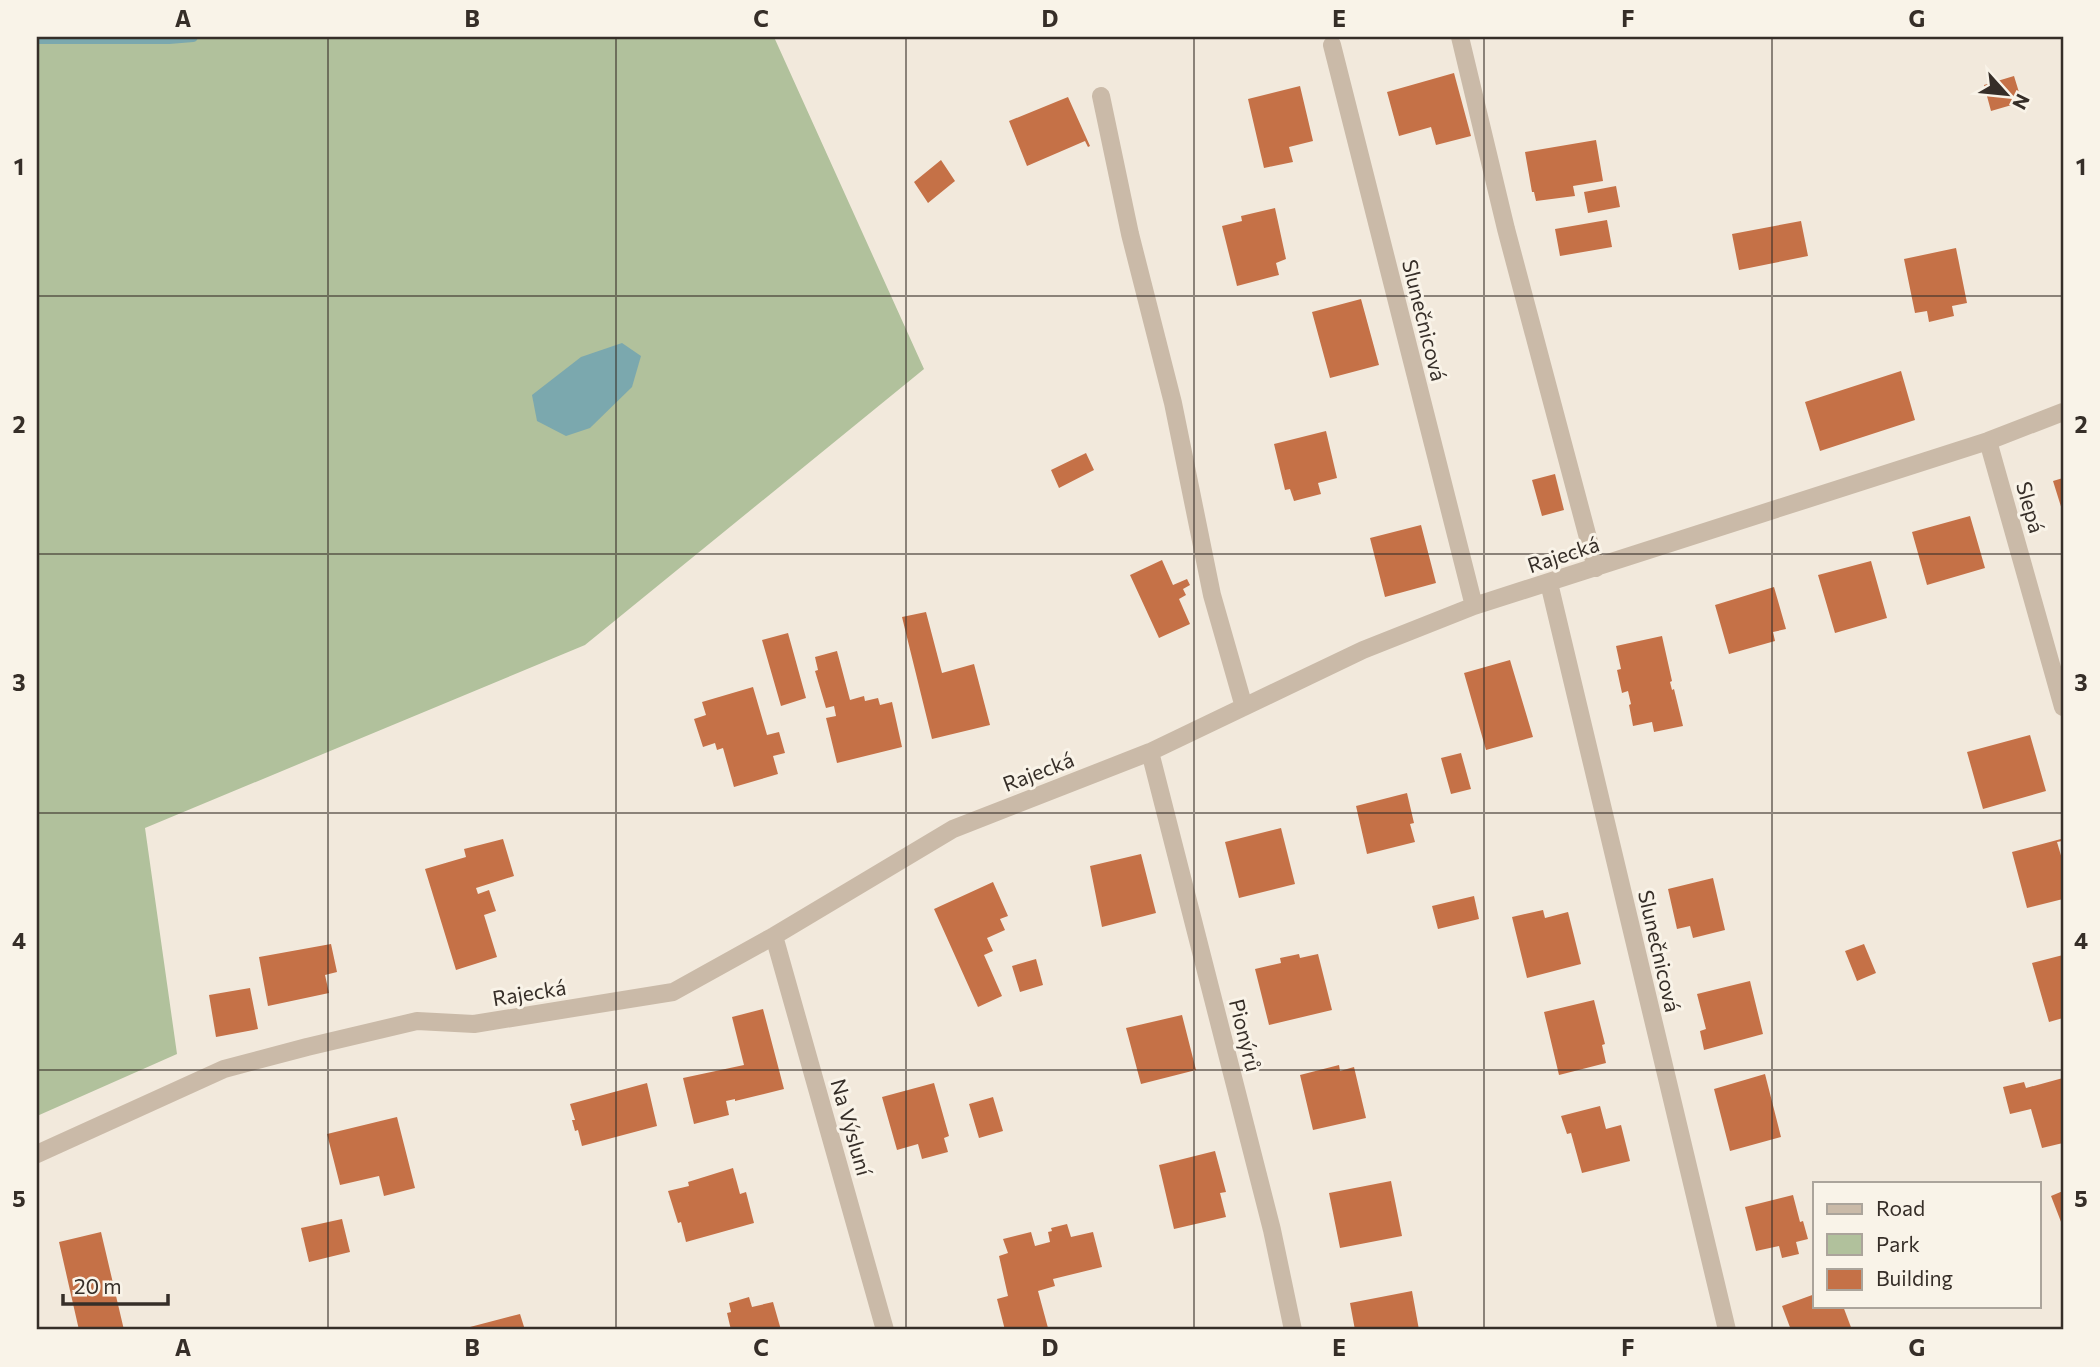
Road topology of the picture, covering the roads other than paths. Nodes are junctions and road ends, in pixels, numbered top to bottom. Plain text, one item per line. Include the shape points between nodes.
1 (1460, 37) edge
2 (1332, 45) dead end
3 (1101, 96) dead end
4 (2063, 412) edge
5 (1988, 441) junction
6 (1596, 568) junction
7 (1549, 583) junction
8 (1474, 606) junction
9 (1244, 707) junction
10 (2063, 707) edge
11 (1150, 752) junction
12 (774, 936) junction
13 (37, 1154) edge
14 (885, 1330) edge
15 (1293, 1330) edge
16 (1727, 1330) edge

1 - 6 street
2 - 8 street, Slunečnicová
3 - 9 street via 1173,403 1212,595
4 - 5 street, Rajecká
5 - 6 street, Rajecká
5 - 10 street, Slepá
6 - 7 street, Rajecká
7 - 8 street, Rajecká
7 - 16 street, Slunečnicová
8 - 9 street, Rajecká via 1363,650
9 - 11 street, Rajecká
11 - 12 street, Rajecká via 953,829
11 - 15 street, Pionýrů via 1272,1230
12 - 13 street, Rajecká via 673,992 474,1024 417,1021 224,1069
12 - 14 street, Na Výsluní

